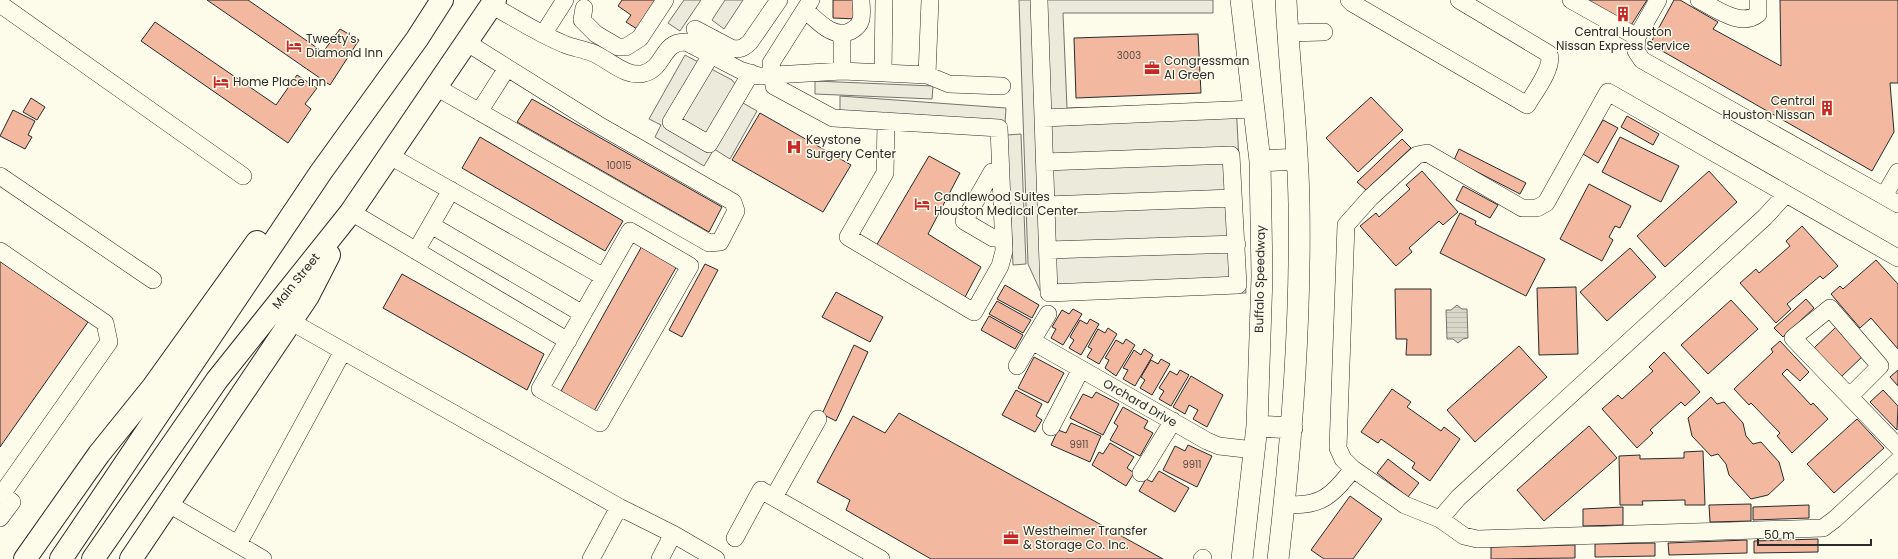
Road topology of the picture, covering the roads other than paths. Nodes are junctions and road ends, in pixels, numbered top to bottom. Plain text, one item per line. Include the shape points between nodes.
1 (442, 0) edge
2 (565, 0) edge
3 (665, 0) edge
4 (779, 0) edge
5 (861, 0) edge
6 (884, 0) edge
7 (930, 0) edge
8 (1039, 0) edge
9 (1241, 0) edge
10 (1286, 0) edge
11 (1350, 0) edge
12 (1459, 0) edge
13 (1571, 0) edge
14 (1658, 0) edge
15 (1699, 0) edge
16 (1758, 0) edge
17 (493, 2) edge
18 (582, 3) edge
19 (0, 4) edge
20 (808, 5) edge
21 (695, 29) dead end
22 (1324, 32) dead end
23 (544, 33) junction
24 (842, 33) junction
25 (1288, 33) junction
26 (1637, 37) junction
27 (466, 42) junction
28 (711, 55) junction
29 (507, 68) junction
30 (842, 71) junction
31 (751, 73) junction
32 (883, 73) junction
33 (772, 75) junction
34 (927, 75) junction
35 (1002, 86) dead end
36 (436, 87) junction
37 (1254, 110) junction
38 (479, 112) junction
39 (1043, 118) junction
40 (886, 121) junction
41 (390, 156) junction
42 (1297, 159) junction
43 (1260, 161) junction
44 (1044, 162) junction
45 (321, 172) junction
46 (1001, 172) junction
47 (1898, 172) edge
48 (0, 176) edge
49 (243, 176) dead end
50 (450, 190) junction
51 (1786, 194) junction
52 (1233, 198) junction
53 (1891, 200) edge
54 (1046, 205) junction
55 (351, 212) junction
56 (431, 225) junction
57 (1003, 238) junction
58 (1237, 244) junction
59 (1048, 250) junction
60 (416, 251) junction
61 (0, 252) edge
62 (1898, 258) edge
63 (604, 277) junction
64 (152, 280) dead end
65 (583, 314) junction
66 (1048, 314) dead end
67 (290, 321) junction
68 (568, 341) junction
69 (1032, 341) junction
70 (343, 351) junction
71 (1017, 366) dead end
72 (1081, 369) junction
73 (1850, 396) junction
74 (818, 419) dead end
75 (1173, 421) junction
76 (1257, 426) junction
77 (1051, 427) dead end
78 (1292, 428) junction
79 (1898, 447) edge
80 (1254, 450) junction
81 (1898, 461) edge
82 (1353, 469) junction
83 (1141, 474) dead end
84 (1, 493) edge
85 (774, 497) junction
86 (167, 503) junction
87 (1285, 504) junction
88 (619, 506) junction
89 (0, 518) edge
90 (1440, 519) junction
91 (674, 534) junction
92 (735, 538) dead end
93 (238, 544) junction
94 (25, 559) edge
95 (61, 559) edge
96 (93, 559) edge
97 (131, 559) edge
98 (262, 559) edge
99 (591, 559) edge
100 (660, 559) edge
101 (716, 559) edge
102 (881, 559) edge
103 (1242, 559) edge
104 (1278, 559) edge

1 - 45 highway via 418,39
2 - 23 street
3 - 18 street via 640,38 626,47 618,47 587,26 582,20
4 - 21 street via 745,47 731,48
5 - 24 street via 860,22 856,28
6 - 32 street
7 - 34 street
8 - 39 street
9 - 37 main road, Buffalo Speedway
10 - 25 main road
11 - 12 street via 1352,4 1527,105 1548,69 1551,60 1549,54
13 - 26 street
14 - 26 street
15 - 16 street via 1733,17 1746,20 1758,14
17 - 23 street
17 - 27 highway, Main Street
19 - 49 street
20 - 24 street via 827,29
20 - 33 street via 772,63
22 - 25 street
23 - 28 street via 563,44 592,53 637,74 646,73 657,66 670,47 678,42 686,42
24 - 30 street
25 - 42 main road
26 - 53 street via 1636,51 1642,60
27 - 29 street
27 - 36 highway, Main Street
28 - 31 street
28 - 31 street via 672,122 709,144
29 - 38 street
29 - 38 street via 597,124 733,202 736,211 720,242 709,243
30 - 32 street
30 - 33 street
31 - 33 street via 759,76
32 - 34 street
33 - 40 street via 774,86 833,118
34 - 35 street via 949,84
36 - 38 street
36 - 41 highway, Main Street
37 - 39 street
37 - 43 main road, Buffalo Speedway
39 - 44 street
40 - 46 street via 999,128
40 - 57 street via 885,173 848,238 974,312 1000,266 1004,250
41 - 50 street
41 - 55 highway, Main Street
42 - 43 main road
42 - 78 main road via 1299,301
43 - 76 main road, Buffalo Speedway via 1262,276
44 - 52 street via 1231,155
44 - 54 street
45 - 94 highway via 283,206 153,387 99,454
45 - 95 highway
46 - 57 street
46 - 57 street via 992,172 964,221 993,238
47 - 53 street
48 - 64 street
50 - 56 street
50 - 63 street
51 - 62 street
51 - 82 street via 1608,92 1546,203 1537,208 1522,208 1427,153 1417,155 1370,198 1346,226 1338,448 1343,459
51 - 90 street via 1759,222 1458,498
52 - 54 street
52 - 58 street
54 - 59 street
55 - 60 street
55 - 67 highway via 308,296
55 - 96 highway, Main Street via 217,380
56 - 60 street
56 - 65 street
58 - 59 street
58 - 59 street via 1238,285 1049,293
60 - 68 street
61 - 84 street via 105,323 109,342
63 - 65 street
63 - 68 street via 630,232 690,266 600,423 540,388
65 - 68 street
66 - 69 street
67 - 70 street
67 - 86 highway
69 - 71 street
69 - 72 street, Orchard Drive
70 - 88 street
70 - 93 street
72 - 75 street, Orchard Drive
72 - 77 street
73 - 73 street via 1793,338 1830,308 1880,366
73 - 79 street
74 - 85 street
75 - 80 street, Orchard Drive via 1219,446
75 - 83 street
76 - 78 main road
76 - 80 main road, Buffalo Speedway
78 - 87 main road
80 - 103 main road, Buffalo Speedway
81 - 90 street via 1823,528 1478,539 1464,536
82 - 87 street via 1334,492 1323,499 1299,506
82 - 90 street via 1405,505
84 - 89 street via 12,502
85 - 92 street via 761,490
85 - 102 street
86 - 93 street
86 - 97 highway
87 - 104 main road
88 - 91 street
88 - 99 street
91 - 100 street
91 - 101 street
93 - 98 street

